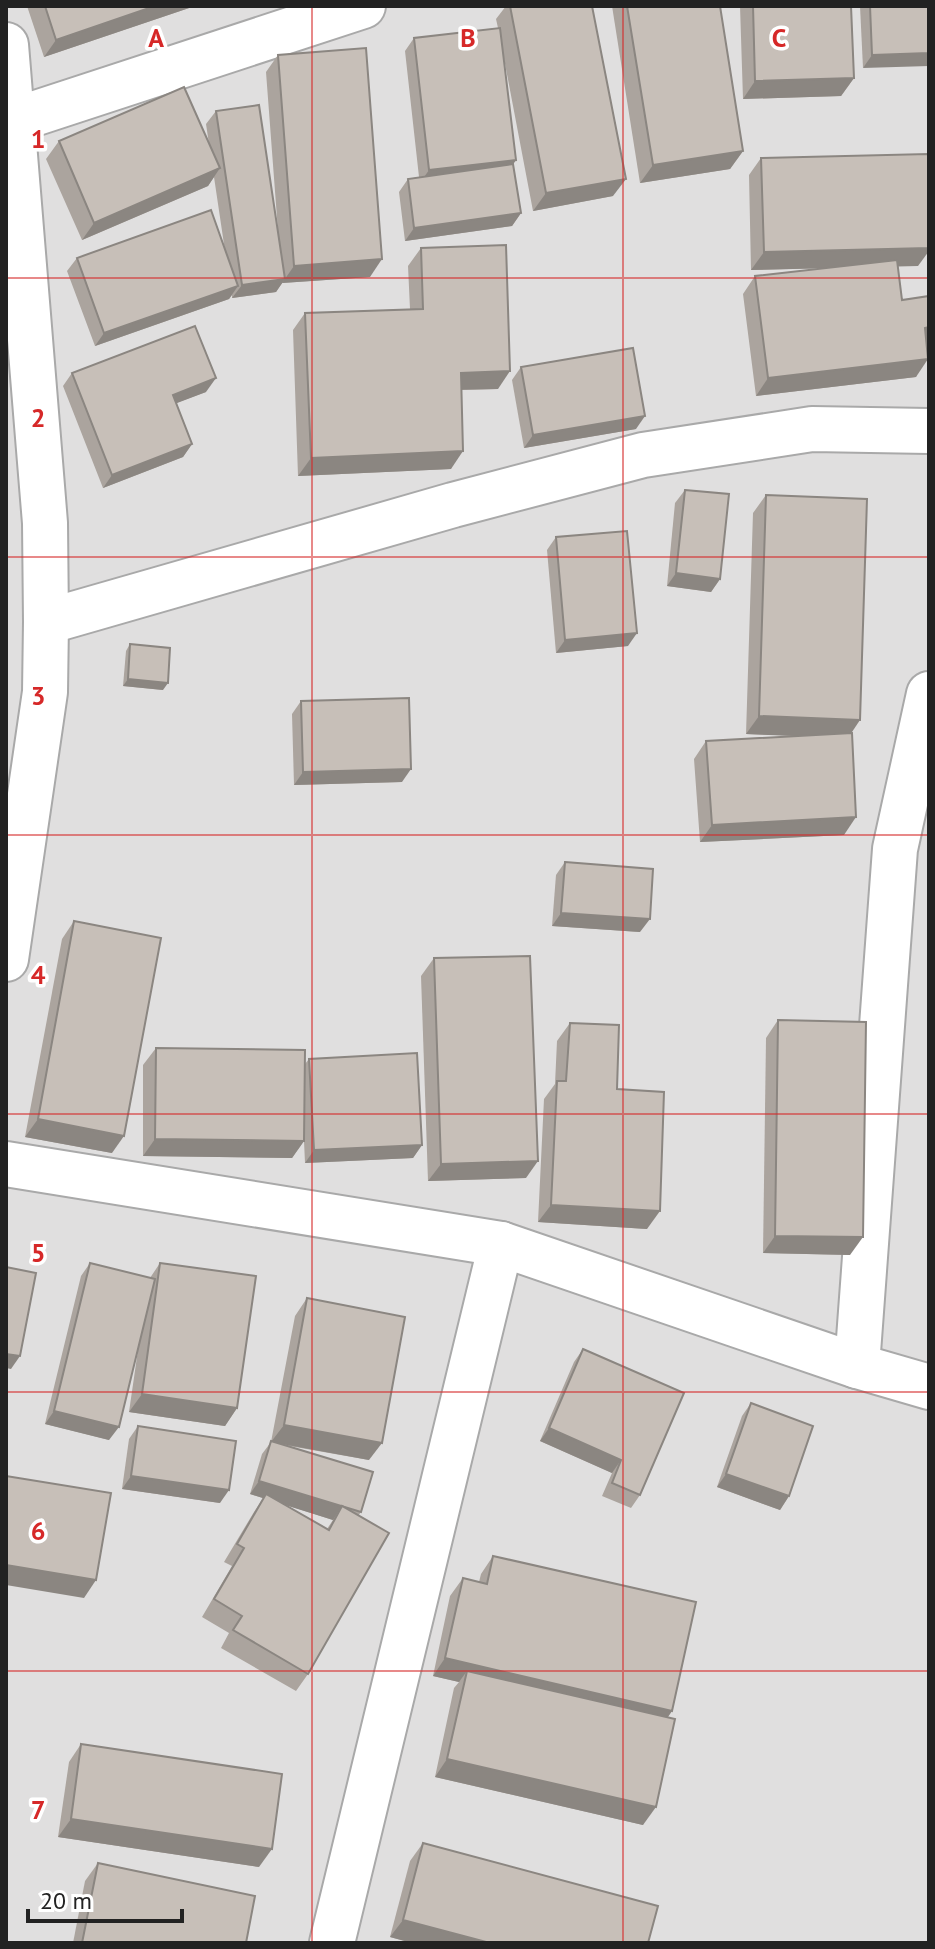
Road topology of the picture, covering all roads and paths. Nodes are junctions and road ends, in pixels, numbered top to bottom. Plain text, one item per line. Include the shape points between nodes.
1 (363, 6) edge
2 (6, 45) edge
3 (15, 120) junction
4 (929, 431) edge
5 (46, 622) junction
6 (929, 694) edge
7 (6, 959) edge
8 (6, 1164) edge
9 (501, 1244) junction
10 (857, 1366) junction
11 (929, 1387) edge
12 (332, 1943) edge

1 - 3 street
2 - 3 street
3 - 5 street via 45,523
4 - 5 street via 812,429 643,455
5 - 7 street via 45,692
6 - 10 street via 895,849
8 - 9 street
9 - 10 street
9 - 12 street
10 - 11 street

